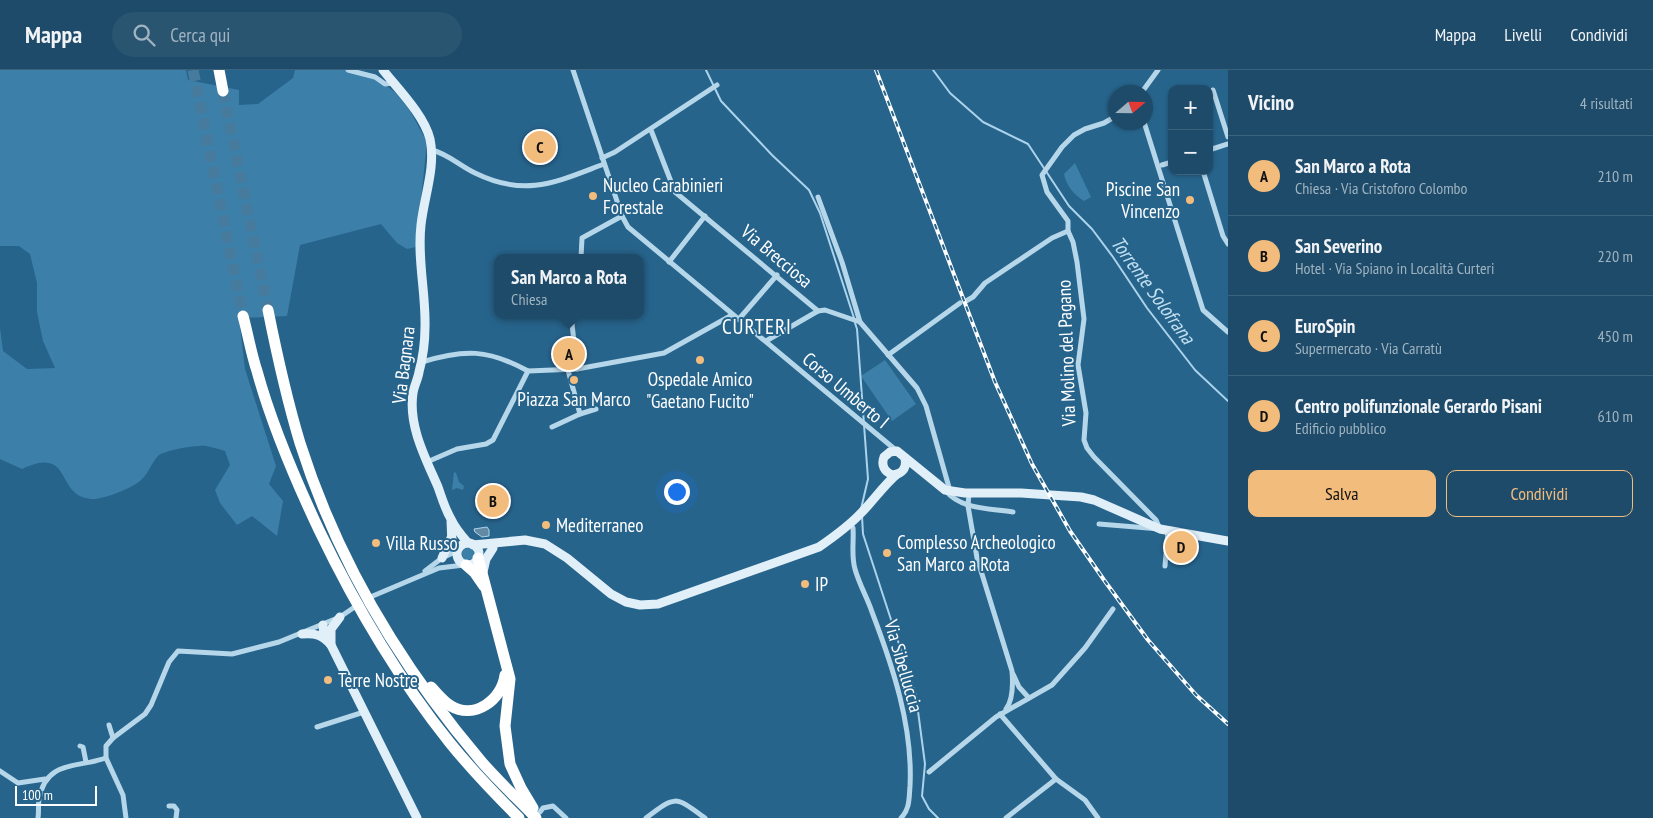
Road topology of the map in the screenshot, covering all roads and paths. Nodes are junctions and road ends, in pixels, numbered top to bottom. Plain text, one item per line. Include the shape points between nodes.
1 (219, 70) edge
2 (348, 70) edge
3 (383, 70) edge
4 (573, 70) edge
5 (1158, 70) edge
6 (393, 83) junction
7 (1147, 85) edge
8 (718, 86) dead end
9 (1213, 90) dead end
10 (223, 91) tunnel mouth
11 (1108, 120) edge
12 (651, 130) junction
13 (1147, 130) edge
14 (1228, 137) edge
15 (1228, 144) edge
16 (1213, 149) edge
17 (432, 150) junction
18 (603, 161) junction
19 (1168, 163) edge
20 (1162, 165) dead end
21 (1204, 175) edge
22 (818, 197) dead end
23 (622, 216) junction
24 (705, 216) junction
25 (1068, 231) junction
26 (1228, 244) edge
27 (581, 254) edge
28 (669, 262) junction
29 (777, 275) junction
30 (966, 301) dead end
31 (960, 303) dead end
32 (268, 310) tunnel mouth
33 (818, 311) junction
34 (732, 315) junction
35 (243, 316) tunnel mouth
36 (571, 319) edge
37 (739, 319) junction
38 (858, 322) junction
39 (1228, 332) edge
40 (766, 341) junction
41 (888, 355) junction
42 (422, 362) junction
43 (577, 369) junction
44 (568, 370) junction
45 (528, 372) junction
46 (596, 409) dead end
47 (580, 414) junction
48 (552, 427) dead end
49 (886, 442) junction
50 (897, 452) junction
51 (886, 454) junction
52 (905, 459) junction
53 (427, 462) junction
54 (918, 469) junction
55 (886, 471) junction
56 (900, 472) junction
57 (883, 486) junction
58 (947, 490) junction
59 (969, 493) junction
60 (968, 506) junction
61 (1146, 511) junction
62 (1013, 512) dead end
63 (451, 519) junction
64 (1143, 522) junction
65 (851, 524) junction
66 (1099, 524) dead end
67 (1164, 530) junction
68 (451, 538) junction
69 (1228, 541) edge
70 (503, 543) junction
71 (471, 544) junction
72 (493, 548) junction
73 (457, 551) junction
74 (442, 558) junction
75 (478, 558) junction
76 (465, 565) junction
77 (1165, 566) dead end
78 (483, 572) junction
79 (419, 576) junction
80 (485, 587) junction
81 (1113, 609) dead end
82 (340, 617) joint
83 (327, 627) junction
84 (302, 634) junction
85 (324, 637) junction
86 (331, 645) junction
87 (402, 654) junction
88 (506, 664) junction
89 (1012, 671) junction
90 (1029, 698) junction
91 (364, 712) junction
92 (1002, 713) junction
93 (108, 725) dead end
94 (317, 727) dead end
95 (113, 738) junction
96 (80, 746) dead end
97 (106, 758) junction
98 (86, 762) junction
99 (0, 771) edge
100 (929, 772) dead end
101 (45, 779) junction
102 (1056, 779) junction
103 (13, 781) junction
104 (10, 787) dead end
105 (494, 792) junction
106 (169, 806) dead end
107 (538, 816) edge
108 (38, 818) edge
109 (126, 818) edge
110 (176, 818) edge
111 (417, 818) edge
112 (513, 818) edge
113 (519, 818) edge
114 (566, 818) edge
115 (646, 818) edge
116 (705, 818) edge
117 (900, 818) edge
118 (1006, 818) edge
119 (1098, 818) edge

1 - 10 highway
2 - 6 street via 375,77 385,84
3 - 6 main road
4 - 18 street, Corso Umberto I
5 - 7 street
6 - 17 main road via 423,123
8 - 12 street
9 - 14 street
11 - 25 street, Via Molino del Pagano via 1074,135 1043,172 1047,192 1068,221
12 - 18 street
12 - 24 street, Via Brecciosa via 675,192
13 - 39 street via 1203,310
15 - 16 street
17 - 18 street via 494,182 516,186 560,181
17 - 42 main road, Via Bagnara via 421,225 425,325
18 - 23 street, Corso Umberto I
19 - 20 street
21 - 26 street
22 - 38 street via 842,262
23 - 27 street via 582,238
23 - 28 street, Corso Umberto I via 628,227
24 - 28 street
24 - 29 street, Via Brecciosa
25 - 30 street via 1052,238 985,283
25 - 61 street, Via Molino del Pagano via 1077,262 1084,320 1078,365 1086,413 1084,440 1094,457
28 - 34 street, Corso Umberto I
29 - 33 street, Via Brecciosa
29 - 37 street
31 - 41 street
32 - 87 highway via 300,443 324,507 355,576
33 - 38 street via 825,310
33 - 40 street
34 - 37 street, Corso Umberto I
34 - 43 street via 664,353
35 - 105 highway via 283,450 344,580 410,690 450,743
36 - 43 street
37 - 40 street, Corso Umberto I
38 - 41 street
40 - 49 street, Corso Umberto I
41 - 58 street via 917,388 926,406
42 - 45 street via 447,354 474,352
42 - 53 main road, Via Bagnara via 412,406
43 - 44 street
44 - 45 street
44 - 47 street
45 - 53 street via 493,440 457,449
46 - 47 street
47 - 48 street
49 - 50 street, Corso Umberto I
49 - 51 street
50 - 51 main road
50 - 52 main road
51 - 55 main road via 882,464
52 - 54 main road
52 - 56 main road
53 - 63 main road, Via Bagnara
54 - 56 main road
54 - 58 main road
55 - 56 main road via 893,475
55 - 57 main road
56 - 57 main road
57 - 65 main road
58 - 59 main road
58 - 60 street via 951,498
59 - 60 street
59 - 64 main road via 1081,497
60 - 62 street
60 - 89 street via 977,558
61 - 64 street
61 - 67 street, Via Molino del Pagano
63 - 68 main road, Via Bagnara
63 - 71 main road, Via Bagnara
64 - 67 main road
65 - 70 main road via 819,547 649,605 626,602 611,594 545,544 525,540
65 - 117 street, Via Sibelluccia via 855,570 885,648 904,718 910,772 907,809
66 - 67 street
67 - 69 main road
67 - 77 street
68 - 73 main road, Via Bagnara
68 - 74 main road
70 - 71 main road
70 - 72 main road
71 - 73 main road via 462,545
71 - 75 main road via 478,550
72 - 75 main road
72 - 78 main road
73 - 74 street
73 - 76 main road via 459,560
74 - 79 street
75 - 76 main road via 474,563
75 - 78 highway
76 - 79 street via 439,568
76 - 80 highway
78 - 80 highway
79 - 82 street via 374,595
80 - 88 highway
81 - 90 street via 1060,677
82 - 83 main road
83 - 84 street
83 - 85 main road
83 - 86 main road
84 - 85 main road via 315,633
84 - 95 street via 232,654 178,651 169,662 145,714
85 - 86 main road
86 - 91 main road
87 - 88 highway via 441,697 466,711 481,708 498,696 504,686
87 - 107 highway via 430,697 482,762
88 - 107 highway via 510,679 505,726 510,764
89 - 90 street
89 - 92 street via 1009,706
90 - 92 street
91 - 94 street
91 - 111 main road
92 - 100 street
92 - 102 street
93 - 95 street
95 - 97 street via 106,746
96 - 98 street
97 - 98 street
97 - 109 street via 124,795
98 - 101 street via 54,772
99 - 103 street
101 - 103 street via 22,784
101 - 108 street
102 - 118 street
102 - 119 street via 1085,800
103 - 104 street
105 - 112 highway
105 - 113 highway
106 - 110 street via 177,810
107 - 114 street via 543,808 553,806
115 - 116 street via 668,801 676,800

